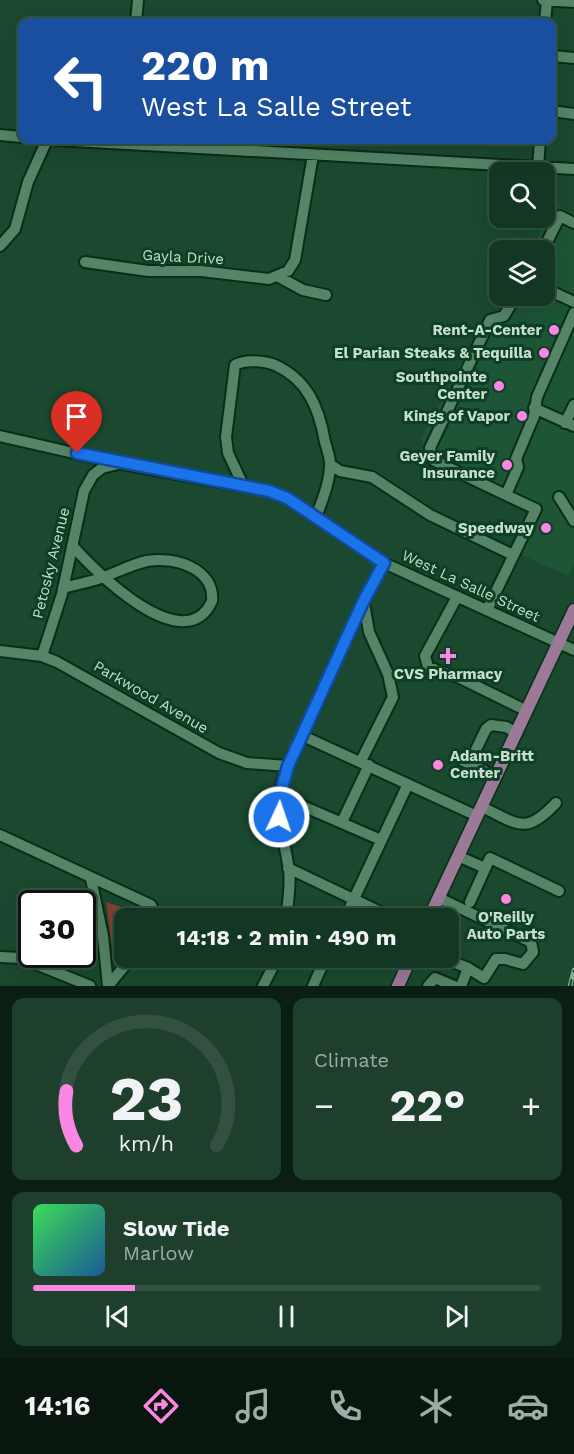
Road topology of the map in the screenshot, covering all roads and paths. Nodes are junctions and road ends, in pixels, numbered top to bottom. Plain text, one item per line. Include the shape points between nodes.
1 (138, 0) edge
2 (545, 0) edge
3 (574, 2) edge
4 (136, 18) edge
5 (545, 18) edge
6 (556, 56) edge
7 (574, 58) edge
8 (556, 112) edge
9 (574, 114) edge
10 (0, 135) edge
11 (18, 137) edge
12 (45, 144) edge
13 (157, 144) edge
14 (540, 144) edge
15 (313, 155) junction
16 (538, 162) edge
17 (489, 164) edge
18 (555, 168) edge
19 (574, 169) edge
20 (574, 223) edge
21 (548, 240) edge
22 (0, 246) edge
23 (86, 262) dead end
24 (279, 276) junction
25 (555, 293) edge
26 (326, 295) dead end
27 (574, 302) edge
28 (510, 306) edge
29 (574, 313) edge
30 (574, 405) edge
31 (534, 408) junction
32 (570, 425) edge
33 (0, 436) edge
34 (122, 464) junction
35 (330, 464) junction
36 (243, 485) junction
37 (506, 495) junction
38 (559, 497) dead end
39 (316, 517) junction
40 (574, 521) edge
41 (72, 545) junction
42 (513, 555) junction
43 (384, 563) junction
44 (103, 577) junction
45 (63, 588) junction
46 (457, 597) junction
47 (363, 602) junction
48 (487, 610) junction
49 (573, 616) edge
50 (559, 643) junction
51 (574, 650) edge
52 (0, 651) edge
53 (42, 656) junction
54 (527, 711) junction
55 (517, 732) junction
56 (303, 736) junction
57 (365, 763) junction
58 (288, 766) junction
59 (496, 776) junction
60 (408, 784) junction
61 (278, 802) junction
62 (556, 803) dead end
63 (479, 812) junction
64 (342, 822) junction
65 (0, 835) edge
66 (381, 840) junction
67 (458, 856) junction
68 (288, 868) junction
69 (485, 868) junction
70 (91, 879) junction
71 (559, 891) dead end
72 (439, 898) junction
73 (354, 899) junction
74 (470, 902) dead end
75 (152, 908) edge
76 (286, 908) edge
77 (350, 908) edge
78 (372, 908) edge
79 (434, 908) edge
80 (0, 957) edge
81 (459, 964) edge
82 (123, 968) edge
83 (272, 968) edge
84 (321, 968) edge
85 (406, 968) edge
86 (468, 968) junction
87 (484, 982) edge
88 (90, 986) edge
89 (108, 986) edge
90 (263, 986) edge
91 (313, 986) edge
92 (398, 986) edge
93 (428, 986) edge
94 (454, 986) edge
95 (461, 986) edge

1 - 4 street
2 - 3 street
2 - 5 street
6 - 7 street
8 - 9 street
10 - 11 street
12 - 22 street via 28,182 15,229
13 - 15 street
14 - 16 street
15 - 17 street
15 - 24 street via 295,260 288,272
18 - 19 street
20 - 21 street via 560,216
23 - 24 street, Gayla Drive via 148,271 201,271 259,279
24 - 26 street via 303,290
25 - 27 street
28 - 37 street via 504,316 490,320 430,448 433,460
29 - 31 street
30 - 32 street
31 - 32 street
31 - 37 street
33 - 34 street, West La Salle Street
34 - 36 street, West La Salle Street
34 - 41 street, Petosky Avenue via 102,468 88,482
35 - 36 street via 322,424 306,388 290,372 269,363 241,362 235,365 226,437 228,453
35 - 39 street
35 - 42 street via 340,471 372,477 430,515
36 - 39 street, West La Salle Street via 287,498
37 - 42 street via 536,509
38 - 40 street
39 - 43 street, West La Salle Street
41 - 44 street
41 - 45 street, Petosky Avenue
42 - 48 street
43 - 46 street, West La Salle Street
43 - 47 street
44 - 44 street via 147,561 189,566 210,583 212,602 208,610 191,620 164,616 135,604
44 - 45 street
45 - 53 street, Petosky Avenue
46 - 48 street, West La Salle Street
46 - 54 street via 425,656 428,667
47 - 56 street
47 - 57 street via 369,632 388,674 393,697
48 - 50 street, West La Salle Street
49 - 50 main road
50 - 51 street, West La Salle Street
50 - 54 main road
52 - 53 street, Parkwood Avenue
53 - 58 street, Parkwood Avenue via 219,753 247,763
54 - 55 main road
55 - 59 main road
55 - 59 street via 491,725 466,762
56 - 57 street
56 - 58 street
57 - 60 street
57 - 64 street
58 - 61 street
59 - 63 main road
60 - 63 street
60 - 66 street
61 - 64 street via 290,800
61 - 68 street
62 - 63 street via 531,825
63 - 67 main road
64 - 66 street
65 - 70 street
66 - 73 street
67 - 69 street
67 - 72 main road
68 - 73 street
68 - 76 street
69 - 71 street via 490,858
69 - 74 street
70 - 75 street
70 - 89 street
72 - 79 main road
72 - 87 street via 531,942 533,952 523,964 496,959
73 - 77 street
73 - 78 street
80 - 88 street via 21,958
81 - 86 street
82 - 89 street
83 - 90 street
84 - 91 street
85 - 92 main road
86 - 87 street
86 - 95 street
93 - 94 street via 435,978

